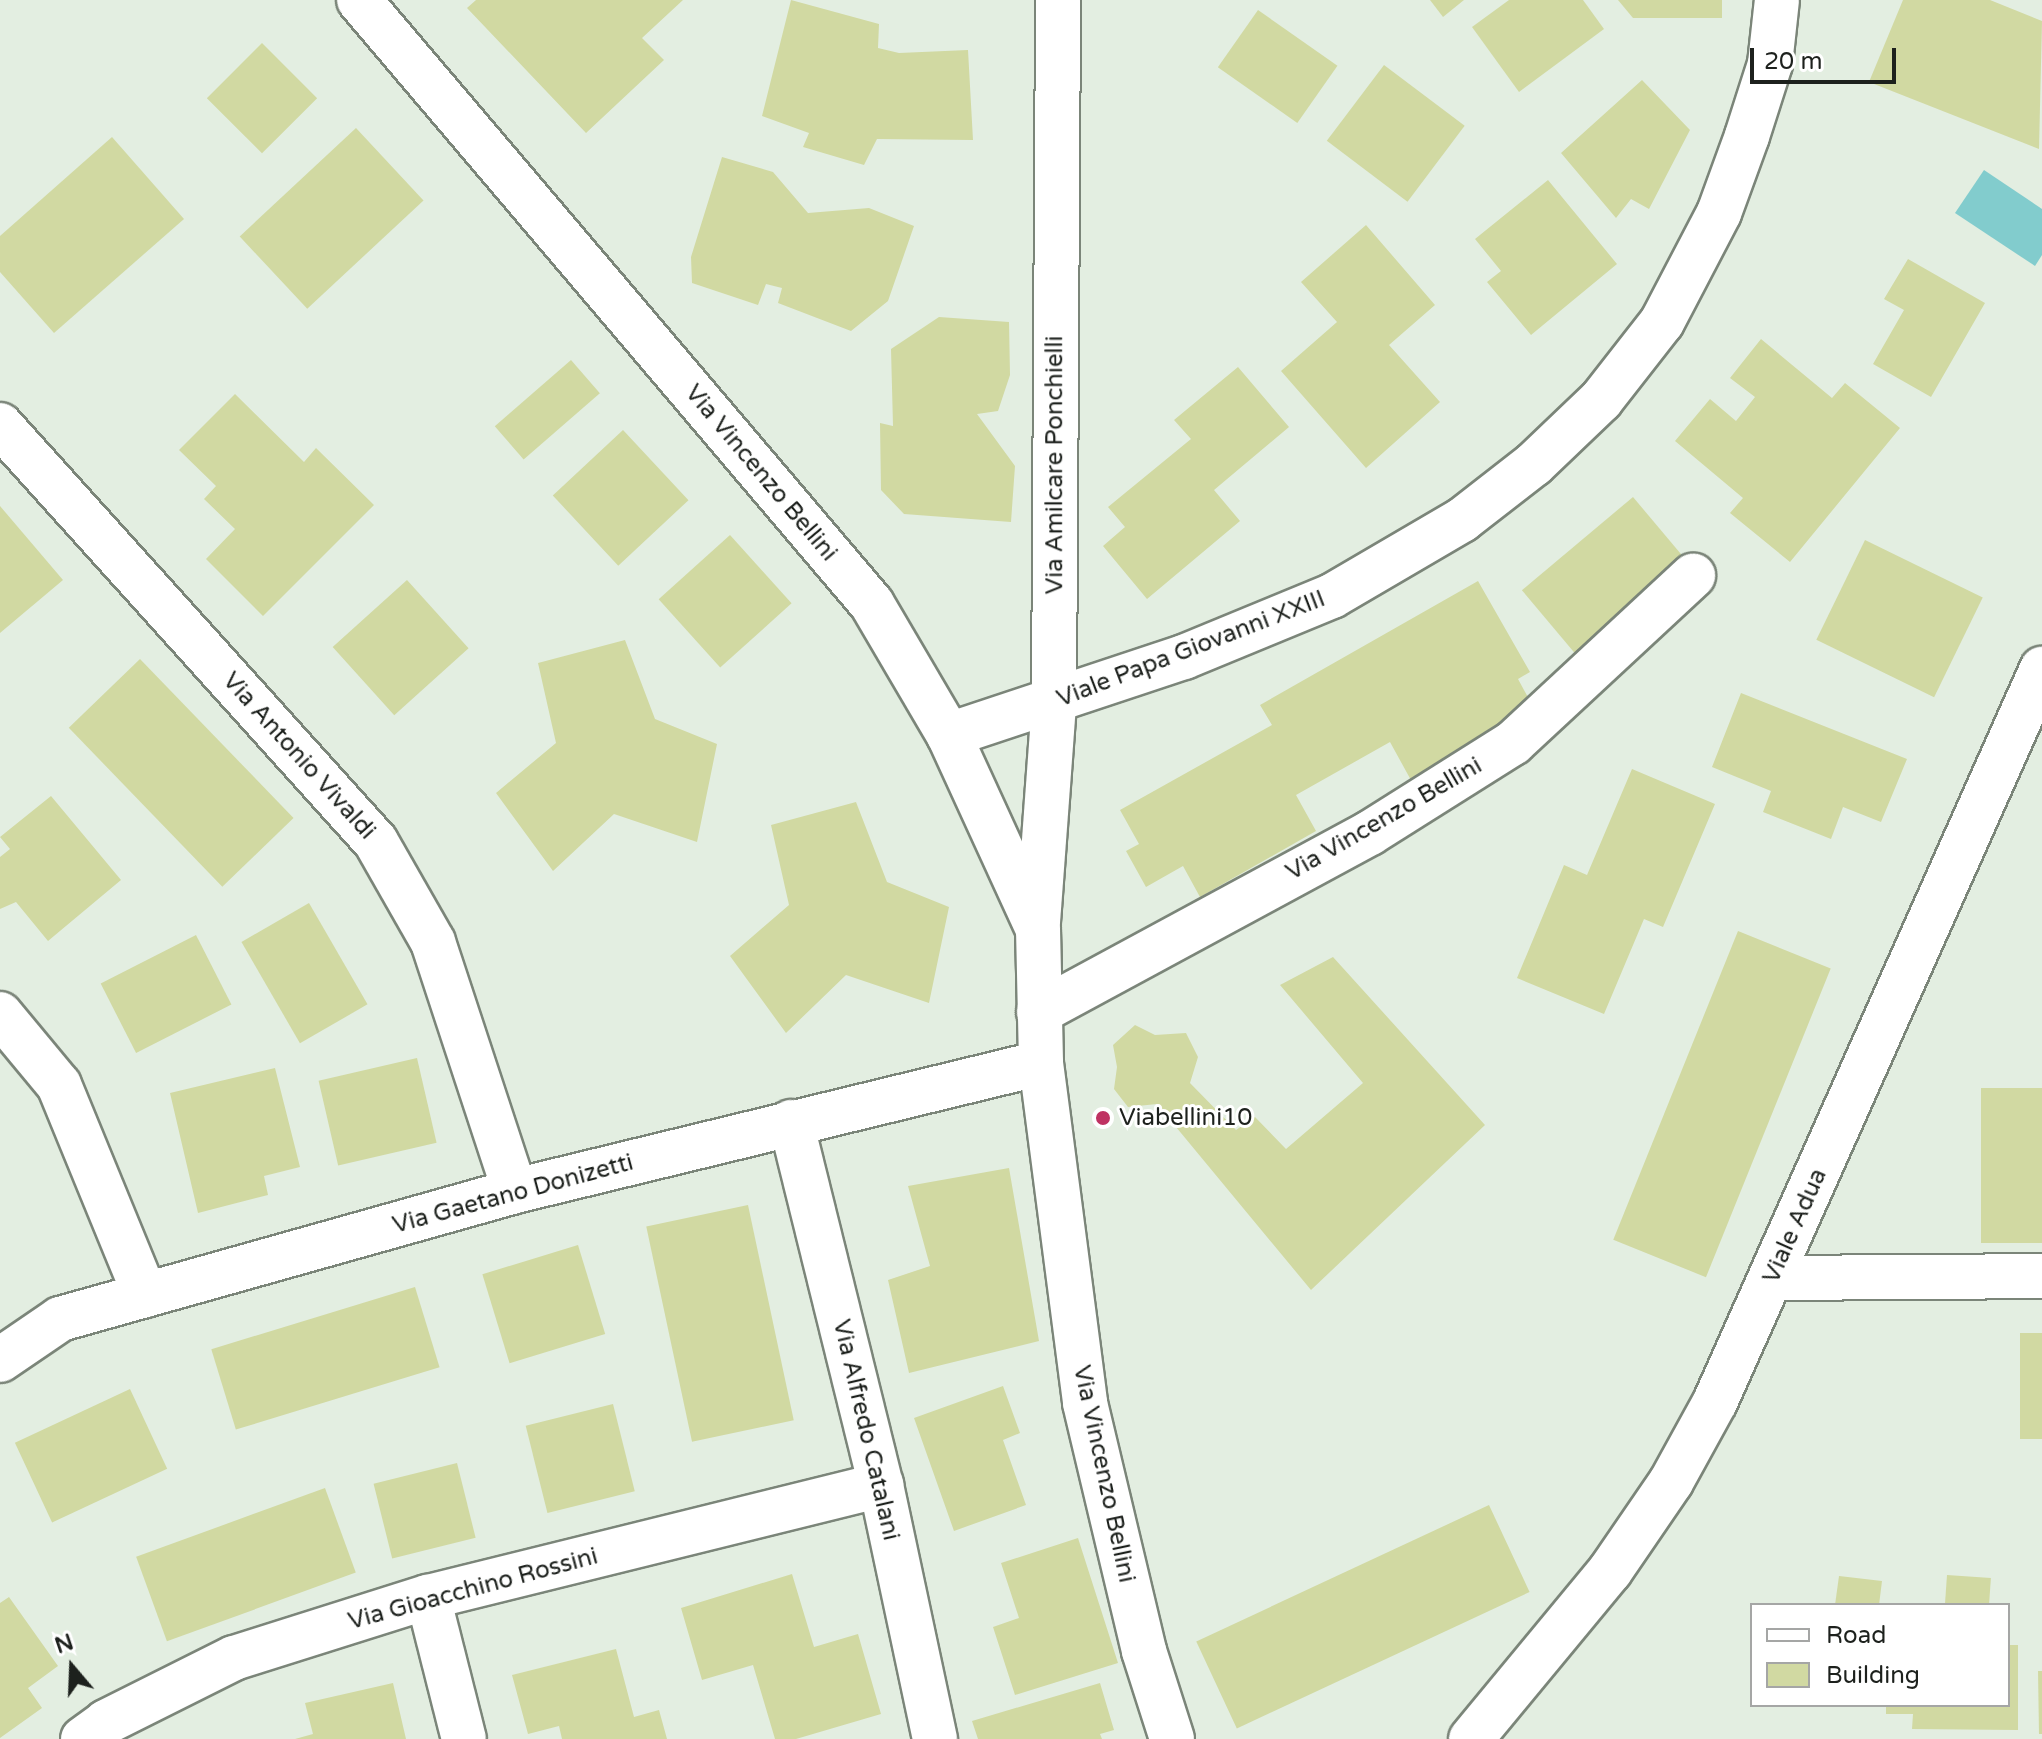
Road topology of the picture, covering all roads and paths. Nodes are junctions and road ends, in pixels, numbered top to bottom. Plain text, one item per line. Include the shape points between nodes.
1 (359, 0) edge
2 (1058, 0) edge
3 (1777, 0) edge
4 (0, 425) edge
5 (1693, 576) dead end
6 (2042, 669) edge
7 (1054, 702) junction
8 (949, 735) junction
9 (1038, 929) junction
10 (1039, 1012) junction
11 (0, 1014) edge
12 (1041, 1063) junction
13 (791, 1122) junction
14 (515, 1191) junction
15 (2042, 1276) edge
16 (1772, 1278) junction
17 (145, 1295) junction
18 (0, 1360) edge
19 (881, 1485) junction
20 (428, 1597) junction
21 (83, 1739) edge
22 (464, 1739) edge
23 (935, 1739) edge
24 (1172, 1739) edge
25 (1471, 1739) edge

1 - 8 street, Via Vincenzo Bellini via 872,604
2 - 7 street, Via Amilcare Ponchielli
3 - 7 street, Viale Papa Giovanni XXIII via 1770,64 1719,213 1662,322 1601,400 1534,464 1462,520 1332,596 1184,657
4 - 14 street, Via Antonio Vivaldi via 376,842 438,954
5 - 10 street, Via Vincenzo Bellini via 1513,743 1370,833
6 - 16 street, Viale Adua
7 - 8 street, Viale Papa Giovanni XXIII
7 - 9 street, Via Amilcare Ponchielli
8 - 9 street, Via Vincenzo Bellini
9 - 10 street, Via Vincenzo Bellini
10 - 12 street, Via Vincenzo Bellini
11 - 17 street via 59,1085
12 - 13 street, Via Gaetano Donizetti
12 - 24 street, Via Vincenzo Bellini via 1085,1403 1144,1651
13 - 14 street, Via Gaetano Donizetti
13 - 19 street, Via Alfredo Catalani
14 - 17 street, Via Gaetano Donizetti
15 - 16 street
16 - 25 street, Viale Adua via 1671,1482 1610,1571
17 - 18 street, Via Gaetano Donizetti via 60,1319
19 - 20 street, Via Gioacchino Rossini
19 - 23 street, Via Alfredo Catalani
20 - 21 street, Via Gioacchino Rossini via 234,1658 106,1722
20 - 22 street

